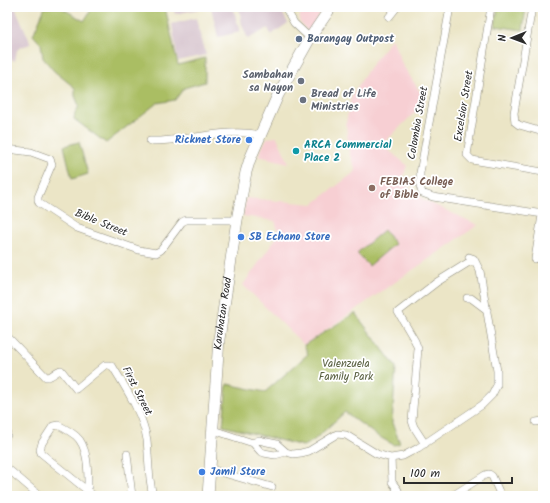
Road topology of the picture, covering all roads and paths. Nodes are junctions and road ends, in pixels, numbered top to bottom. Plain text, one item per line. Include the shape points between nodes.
1 (285, 7) edge
2 (331, 7) edge
3 (397, 7) edge
4 (450, 7) edge
5 (491, 7) edge
6 (532, 7) edge
7 (389, 17) dead end
8 (310, 38) junction
9 (543, 132) edge
10 (260, 135) junction
11 (150, 141) dead end
12 (7, 149) edge
13 (543, 172) edge
14 (543, 213) edge
15 (237, 220) junction
16 (535, 259) dead end
17 (467, 298) dead end
18 (487, 310) junction
19 (7, 336) edge
20 (213, 430) junction
21 (253, 443) junction
22 (425, 444) junction
23 (286, 452) junction
24 (127, 454) dead end
25 (390, 458) junction
26 (7, 468) edge
27 (210, 469) junction
28 (272, 487) dead end
29 (88, 490) junction
30 (393, 494) dead end
31 (40, 496) edge
32 (94, 496) edge
33 (132, 496) edge
34 (154, 496) edge
35 (208, 496) edge
36 (452, 496) edge
37 (501, 496) edge

1 - 8 street via 294,23
2 - 8 main road, Karuhatan Road
3 - 7 street
4 - 14 street, Colombia Street via 421,168 422,193 433,197
5 - 13 street, Excelsior Street via 467,155 472,160
6 - 9 street via 514,113 515,122 519,125
8 - 10 main road, Karuhatan Road via 278,95
10 - 11 street via 220,134
10 - 15 main road, Karuhatan Road via 250,159
12 - 15 street, Bible Street via 31,152 52,160 38,197 39,203 77,228 139,250 156,253 161,250 186,220
14 - 16 street
15 - 20 main road, Karuhatan Road via 219,339
17 - 18 street via 471,298
18 - 22 street via 497,386 482,405
18 - 22 street via 480,271 471,258 398,312 418,349 412,421
19 - 34 street, First Street via 46,377 61,370 76,389 104,365 113,367 144,428 149,479
20 - 21 street
20 - 27 main road, Karuhatan Road
21 - 23 street via 259,440 277,444
21 - 23 street via 264,453 275,455
22 - 25 street via 403,456
23 - 25 street via 293,454 309,451 337,434 346,435 377,454
24 - 33 street
25 - 30 street via 392,482 398,490
26 - 31 street
27 - 28 street
27 - 35 main road, Karuhatan Road
29 - 29 street via 41,453 42,443 53,426 58,425 80,441 85,452
29 - 32 street
36 - 37 street via 489,474

